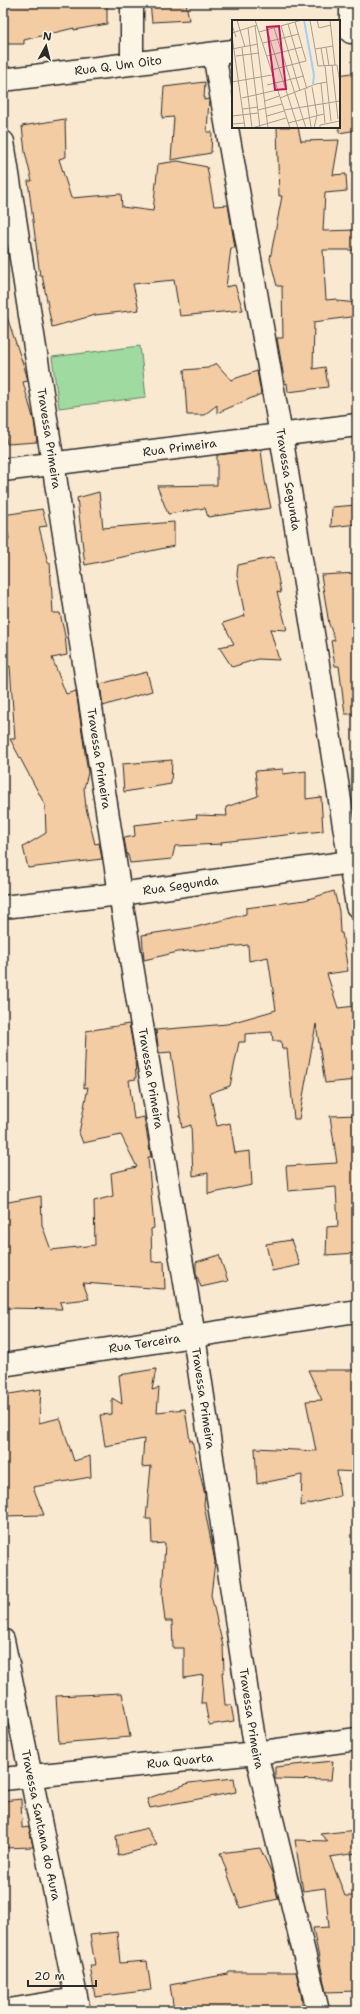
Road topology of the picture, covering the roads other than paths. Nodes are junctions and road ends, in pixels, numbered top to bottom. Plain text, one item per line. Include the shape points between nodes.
1 (132, 3) edge
2 (351, 3) edge
3 (349, 32) edge
4 (224, 53) edge
5 (132, 63) junction
6 (3, 80) edge
7 (232, 107) edge
8 (235, 128) edge
9 (3, 142) edge
10 (357, 426) edge
11 (281, 435) junction
12 (53, 463) junction
13 (3, 470) edge
14 (354, 861) edge
15 (120, 894) junction
16 (357, 906) edge
17 (3, 908) edge
18 (357, 1311) edge
19 (194, 1336) junction
20 (3, 1365) edge
21 (3, 1640) edge
22 (357, 1739) edge
23 (256, 1753) junction
24 (29, 1776) junction
25 (3, 1779) edge
26 (77, 2005) edge
27 (3, 2011) edge
28 (318, 2011) edge

1 - 5 street
2 - 3 street
4 - 5 street, Rua Q. Um Oito
4 - 7 street, Travessa Segunda
5 - 6 street, Rua Q. Um Oito
8 - 11 street, Travessa Segunda
9 - 12 street, Travessa Primeira
10 - 11 street, Rua Primeira
11 - 12 street, Rua Primeira
11 - 14 street, Travessa Segunda
12 - 13 street, Rua Primeira
12 - 15 street, Travessa Primeira
14 - 15 street, Rua Segunda
14 - 16 street, Travessa Segunda
15 - 17 street, Rua Segunda
15 - 19 street, Travessa Primeira
18 - 19 street, Rua Terceira
19 - 20 street, Rua Terceira
19 - 23 street, Travessa Primeira
21 - 24 street, Travessa Santana do Aura
22 - 23 street, Rua Quarta
23 - 24 street, Rua Quarta
23 - 28 street, Travessa Primeira
24 - 25 street, Rua Quarta
24 - 26 street, Travessa Santana do Aura
26 - 27 street

